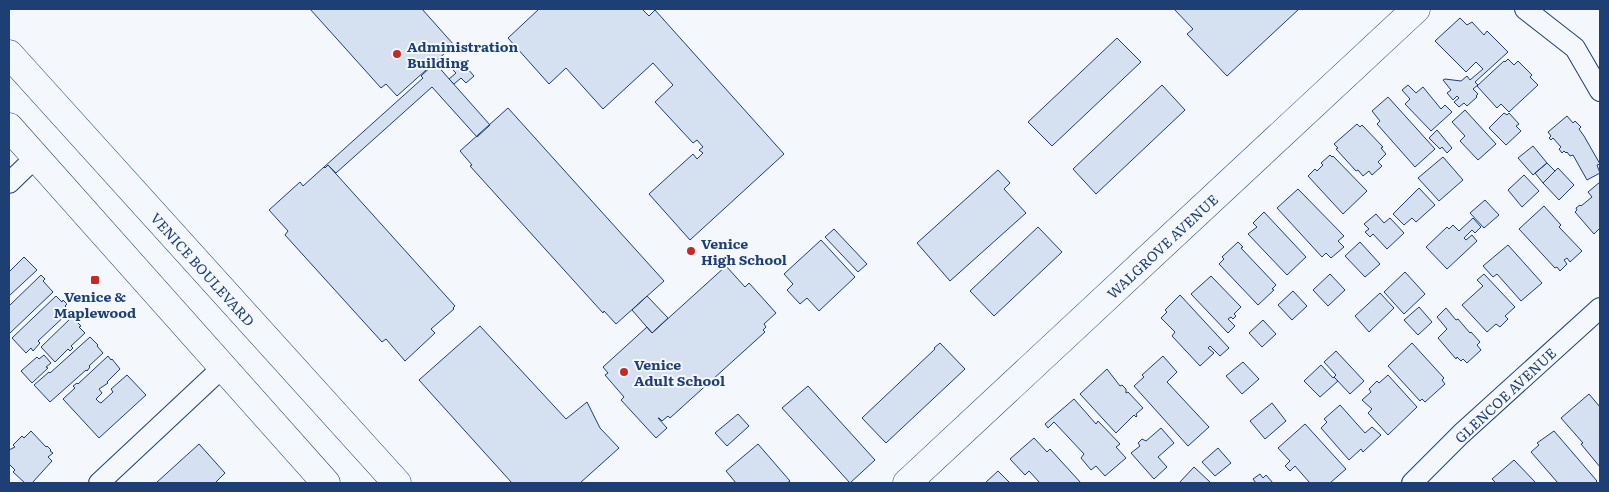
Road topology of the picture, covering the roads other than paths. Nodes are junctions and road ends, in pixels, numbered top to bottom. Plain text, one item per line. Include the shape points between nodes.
1 (1416, 9) edge
2 (1525, 9) edge
3 (9, 54) edge
4 (1600, 91) edge
5 (9, 127) edge
6 (36, 157) junction
7 (9, 183) edge
8 (1600, 308) edge
9 (223, 367) junction
10 (99, 483) edge
11 (326, 483) edge
12 (397, 483) edge
13 (907, 483) edge
14 (1412, 483) edge

1 - 13 main road, WALGROVE AVENUE
2 - 4 street via 1575,48
3 - 12 main road, VENICE BOULEVARD
5 - 6 main road
6 - 7 street
6 - 9 main road
8 - 14 street, GLENCOE AVENUE
9 - 10 street
9 - 11 main road

